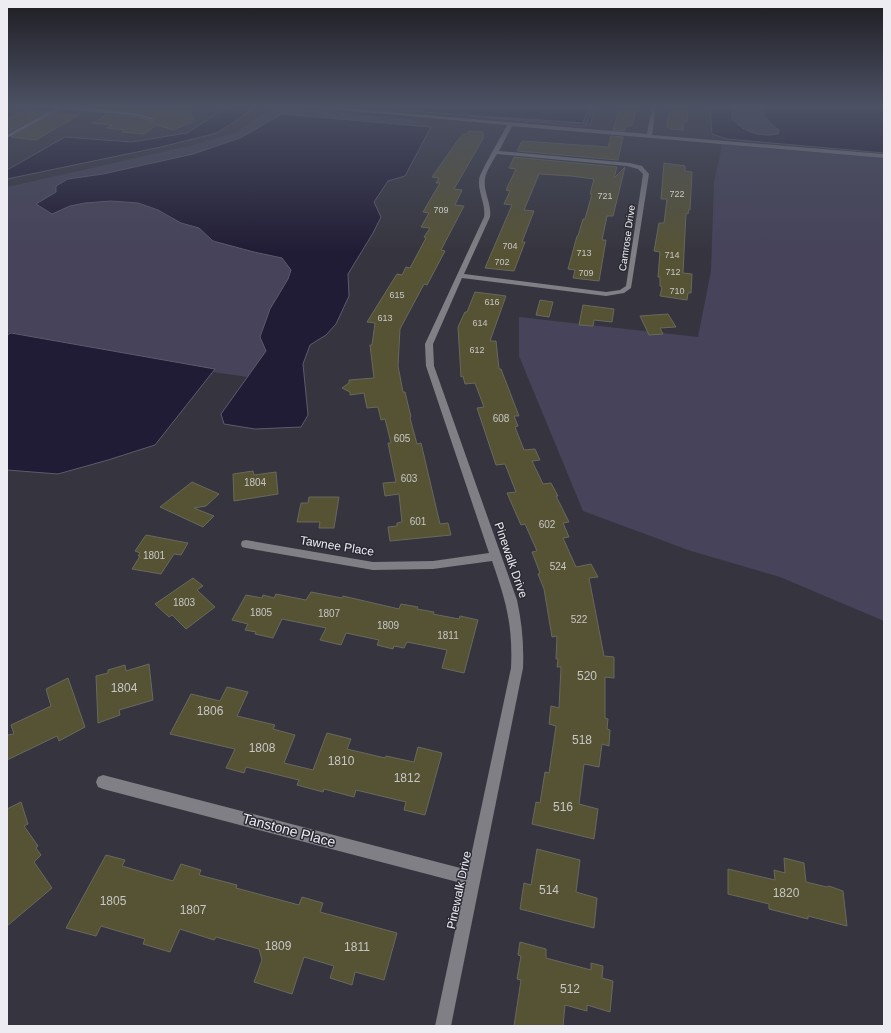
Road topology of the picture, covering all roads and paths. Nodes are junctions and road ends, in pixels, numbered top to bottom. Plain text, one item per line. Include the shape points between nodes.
1 (493, 155) edge
2 (530, 155) edge
3 (460, 276) junction
4 (246, 544) dead end
5 (496, 556) junction
6 (103, 782) dead end
7 (474, 879) junction
8 (444, 1026) edge

1 - 3 street, Pinewalk Drive via 481,184 489,210
2 - 3 street, Camrose Drive via 627,164 644,170 646,174 629,287 622,292 606,294
3 - 5 street, Pinewalk Drive via 429,344 430,366
4 - 5 street, Tawnee Place via 373,566 433,565
5 - 7 street, Pinewalk Drive via 516,620 517,668
6 - 7 street, Tanstone Place
7 - 8 street, Pinewalk Drive

